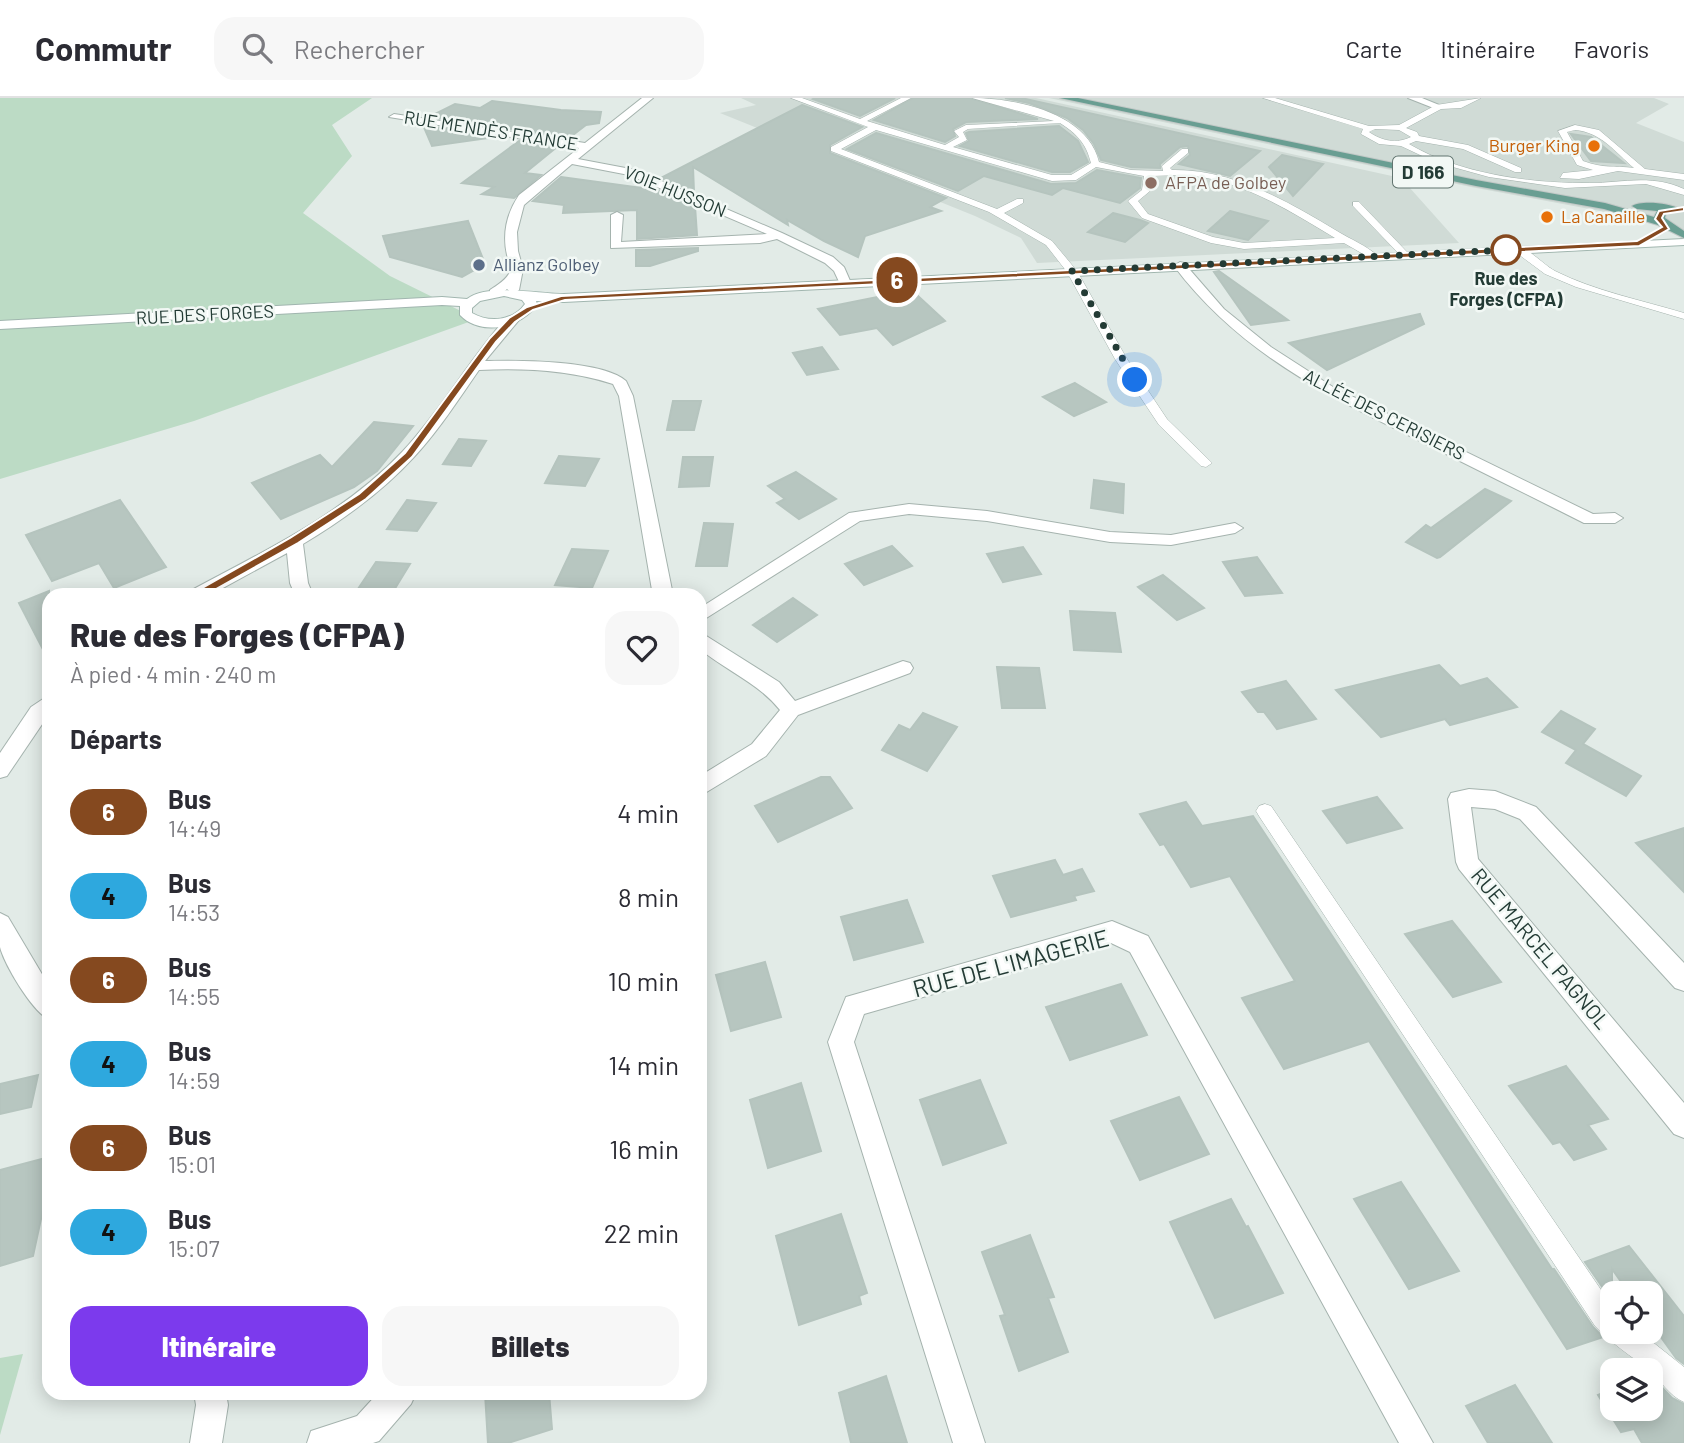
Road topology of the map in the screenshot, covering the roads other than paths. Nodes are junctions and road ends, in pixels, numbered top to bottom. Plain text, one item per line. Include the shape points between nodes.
1 (648, 98) edge
2 (795, 98) edge
3 (907, 98) edge
4 (976, 98) edge
5 (1065, 98) edge
6 (1089, 98) edge
7 (1268, 98) edge
8 (1413, 98) edge
9 (1477, 98) edge
10 (1436, 109) junction
11 (394, 117) dead end
12 (1064, 119) junction
13 (860, 122) junction
14 (875, 127) junction
15 (1368, 128) junction
16 (1400, 128) junction
17 (1415, 138) junction
18 (1281, 142) junction
19 (1402, 143) junction
20 (587, 146) junction
21 (948, 146) junction
22 (1185, 151) dead end
23 (569, 160) junction
24 (1095, 164) junction
25 (1641, 169) junction
26 (1600, 170) junction
27 (1169, 172) junction
28 (1149, 173) junction
29 (1684, 177) edge
30 (1684, 192) edge
31 (1565, 198) junction
32 (1020, 201) dead end
33 (1356, 204) dead end
34 (1679, 209) edge
35 (997, 213) junction
36 (617, 215) dead end
37 (1664, 225) junction
38 (778, 235) junction
39 (1684, 235) edge
40 (1346, 240) junction
41 (1684, 242) edge
42 (1639, 243) junction
43 (1517, 249) junction
44 (1405, 255) junction
45 (1373, 257) junction
46 (1180, 266) junction
47 (1072, 271) junction
48 (514, 277) junction
49 (845, 283) junction
50 (513, 292) junction
51 (494, 293) junction
52 (528, 303) junction
53 (467, 307) junction
54 (1684, 316) edge
55 (512, 320) junction
56 (485, 323) junction
57 (0, 325) edge
58 (493, 340) junction
59 (474, 366) junction
60 (1206, 463) dead end
61 (1615, 518) dead end
62 (1235, 528) dead end
63 (294, 541) junction
64 (209, 588) edge
65 (301, 588) edge
66 (661, 588) edge
67 (707, 612) edge
68 (707, 645) edge
69 (903, 668) dead end
70 (42, 708) edge
71 (791, 710) junction
72 (0, 770) edge
73 (707, 784) edge
74 (1265, 811) dead end
75 (0, 924) edge
76 (1684, 980) edge
77 (42, 997) edge
78 (1684, 1124) edge
79 (1600, 1311) edge
80 (1635, 1344) edge
81 (1684, 1389) edge
82 (211, 1400) edge
83 (394, 1400) edge
84 (206, 1443) edge
85 (323, 1443) edge
86 (969, 1443) edge
87 (1418, 1443) edge

1 - 20 street, RUE MENDÈS FRANCE
2 - 13 lane
3 - 13 lane
4 - 12 lane
5 - 18 main road, D 166
6 - 18 main road, D 166
7 - 15 lane
8 - 10 street
9 - 10 lane
10 - 16 lane
11 - 20 street, RUE MENDÈS FRANCE
12 - 21 lane via 966,127 958,131 964,138
12 - 24 lane via 1090,144
13 - 14 lane
14 - 21 lane
14 - 35 lane via 834,149
15 - 16 lane
15 - 19 lane via 1364,132 1370,138
16 - 17 lane
17 - 19 lane
17 - 26 lane via 1465,147 1525,172 1566,176
18 - 31 main road, D 166
19 - 30 lane via 1442,161 1518,179 1584,186 1636,180
20 - 23 street, RUE MENDÈS FRANCE
21 - 24 lane via 1052,178 1073,178
22 - 27 lane via 1165,168
23 - 38 street, VOIE HUSSON via 632,172
23 - 48 street, RUE MENDÈS FRANCE via 516,207 511,256 517,269
24 - 28 lane
25 - 26 lane
25 - 26 lane via 1601,132 1564,129 1562,133 1580,163
25 - 29 lane
27 - 28 lane
27 - 40 lane via 1238,184
28 - 40 lane via 1146,191 1133,201 1145,216 1171,227 1244,246
31 - 34 main road, D 166
31 - 37 main road, D 166
32 - 35 lane
33 - 44 lane
34 - 37 main road via 1662,212 1659,219
35 - 47 lane via 1049,243
36 - 38 street, VOIE HUSSON via 615,246 760,240
37 - 39 main road
37 - 42 street
38 - 49 street, VOIE HUSSON via 829,260
40 - 45 lane
41 - 42 street
42 - 43 street
43 - 44 street
43 - 54 lane via 1549,272 1580,285
44 - 45 street
45 - 46 street
46 - 47 street
46 - 61 street, ALLÉE DES CERISIERS via 1219,312 1266,350 1328,390 1591,519
47 - 49 street
47 - 60 lane via 1163,422
48 - 50 street, RUE MENDÈS FRANCE
48 - 51 street
49 - 52 street
50 - 51 street
50 - 52 street
51 - 53 street
52 - 55 street
53 - 56 street via 471,319
53 - 57 street, RUE DES FORGES via 410,304
55 - 56 street
55 - 58 street
56 - 58 street
58 - 59 street
59 - 63 street via 409,455 362,496
59 - 66 street via 525,364 600,374 619,381 626,396
62 - 67 street via 1171,540 1110,537 987,516 909,509 855,517
63 - 64 street
63 - 65 street
68 - 71 street via 772,687
69 - 71 street
70 - 72 street
71 - 73 street via 760,750
74 - 79 lane
75 - 77 street
76 - 78 street, RUE MARCEL PAGNOL via 1528,814 1502,800 1459,799 1467,862
80 - 81 lane via 1672,1373
82 - 84 street
83 - 85 street via 367,1429
86 - 87 street, RUE DE L'IMAGERIE via 841,1042 855,1005 1112,932 1139,944

